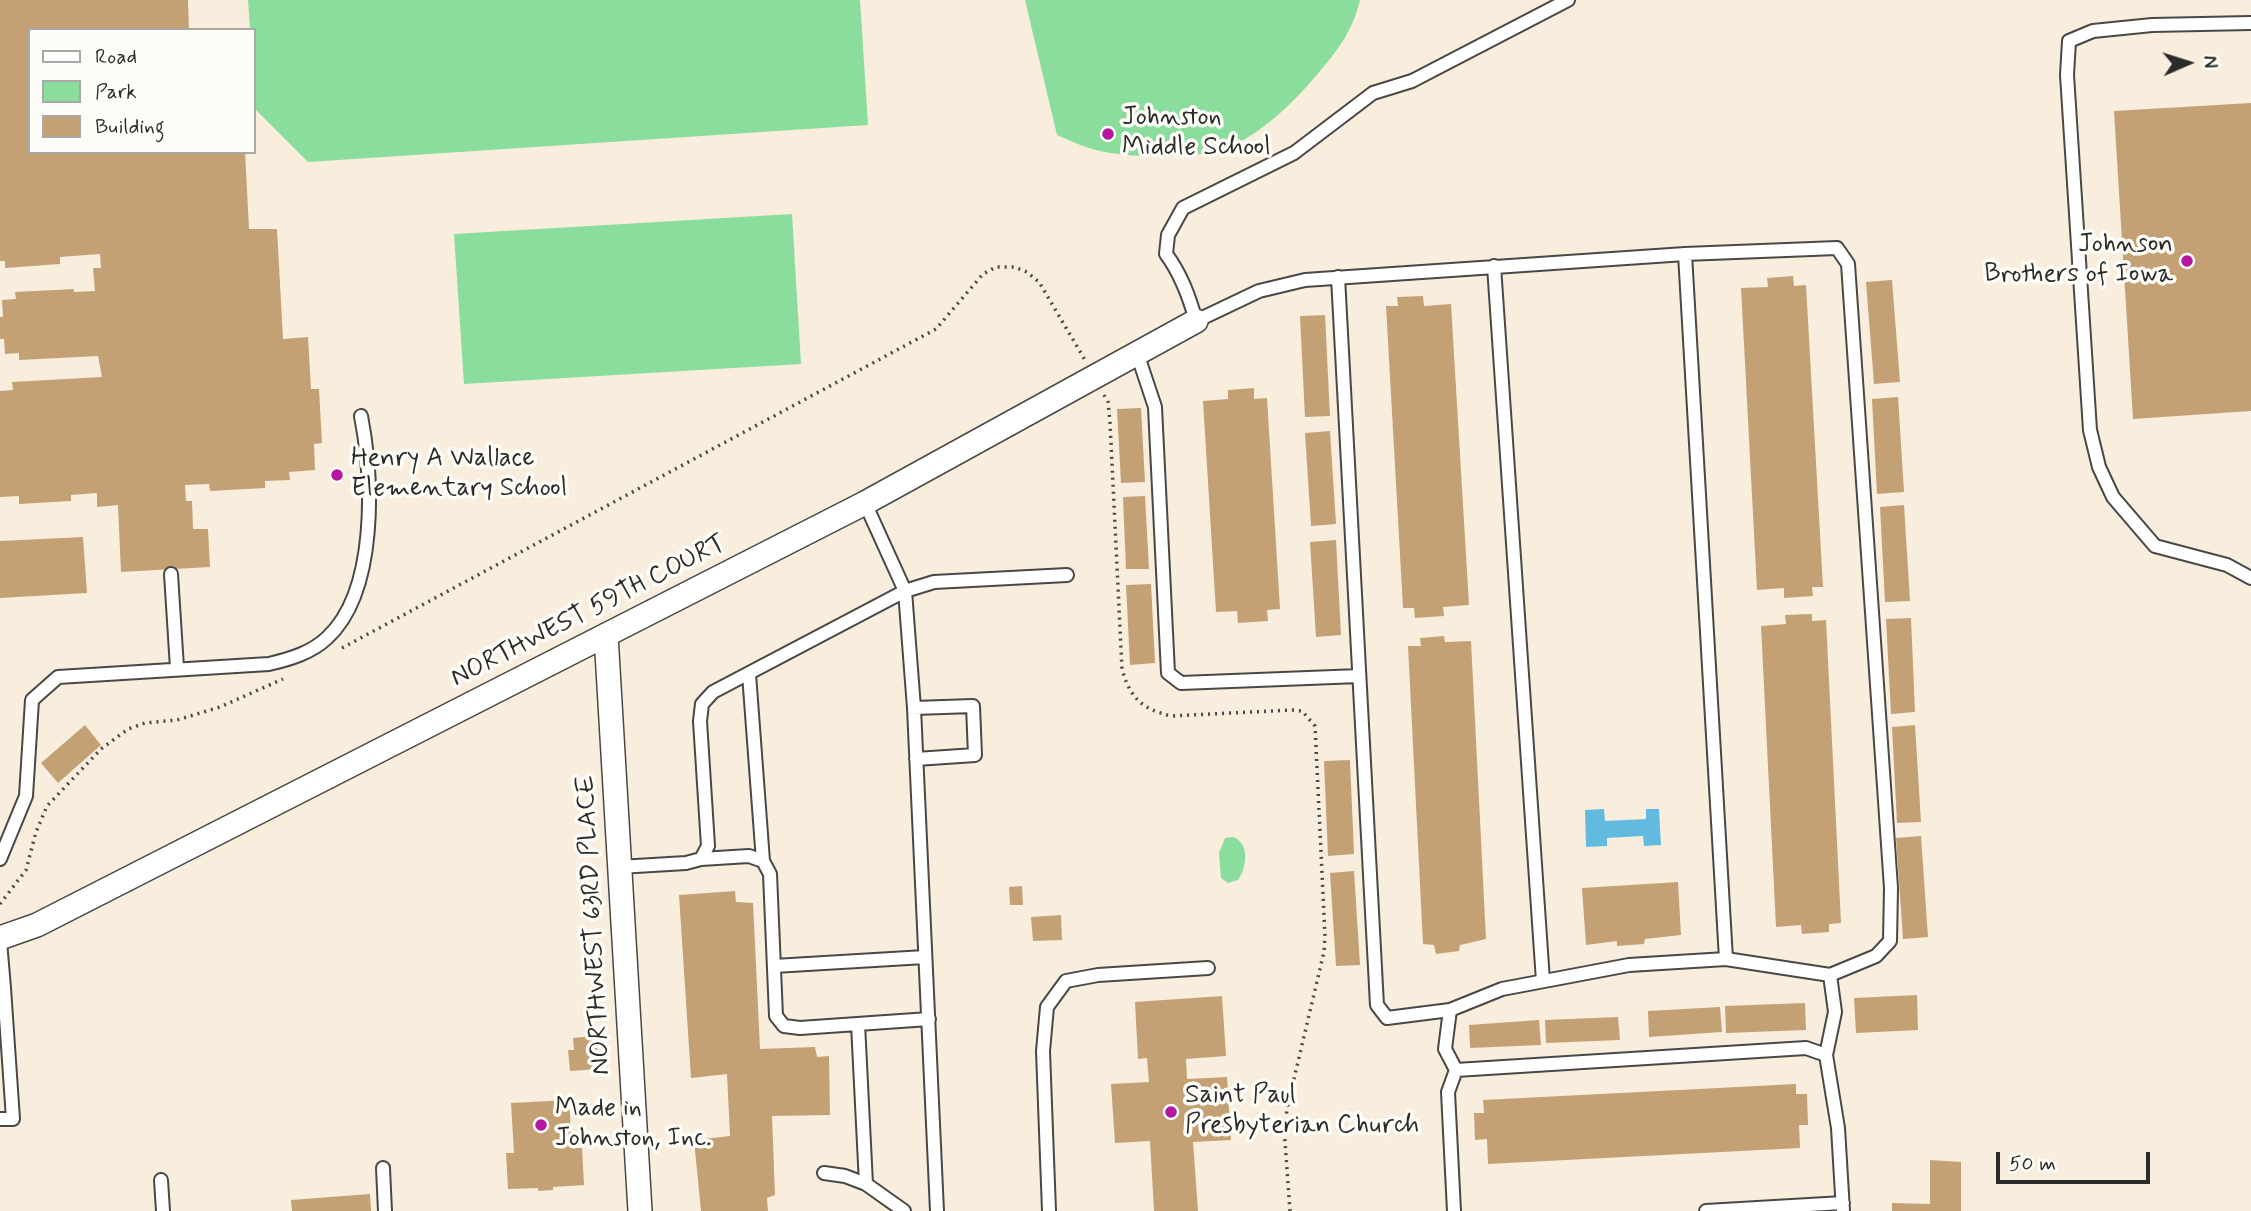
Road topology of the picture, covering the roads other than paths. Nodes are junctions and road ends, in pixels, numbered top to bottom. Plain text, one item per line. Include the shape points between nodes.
1 (1568, 0) edge
2 (2251, 23) edge
3 (1685, 254) junction
4 (1494, 266) junction
5 (1338, 277) junction
6 (1196, 321) junction
7 (1137, 354) junction
8 (360, 416) dead end
9 (864, 503) junction
10 (171, 574) dead end
11 (1067, 575) dead end
12 (2251, 578) edge
13 (905, 591) junction
14 (606, 635) junction
15 (177, 668) junction
16 (750, 674) junction
17 (1359, 676) junction
18 (914, 708) junction
19 (916, 759) junction
20 (0, 859) edge
21 (701, 859) junction
22 (763, 861) junction
23 (620, 867) junction
24 (0, 939) edge
25 (925, 957) junction
26 (1726, 959) junction
27 (774, 966) junction
28 (1208, 968) dead end
29 (1830, 975) junction
30 (1543, 981) junction
31 (2, 988) edge
32 (1450, 1010) junction
33 (929, 1019) junction
34 (858, 1024) junction
35 (1826, 1055) junction
36 (1456, 1070) junction
37 (0, 1119) edge
38 (383, 1168) dead end
39 (824, 1173) dead end
40 (162, 1180) dead end
41 (866, 1184) junction
42 (1843, 1207) edge
43 (163, 1211) edge
44 (385, 1211) edge
45 (640, 1211) edge
46 (904, 1211) edge
47 (937, 1211) edge
48 (1049, 1211) edge
49 (1454, 1211) edge
50 (1706, 1211) edge

1 - 6 lane via 1412,81 1373,93 1294,153 1183,208 1163,253 1181,278
2 - 12 lane via 2093,31 2069,41 2067,75 2090,430 2099,467 2113,498 2155,546 2227,565
3 - 4 lane
3 - 26 lane
3 - 29 lane via 1837,248 1848,264 1890,874 1890,941 1876,956
4 - 5 lane
4 - 30 lane
5 - 6 lane via 1259,291
5 - 17 lane
6 - 7 street, NORTHWEST 59TH COURT
7 - 9 street, NORTHWEST 59TH COURT
7 - 17 lane via 1155,407 1168,673 1181,684
8 - 15 lane via 368,534 362,575 344,617 326,638 295,658 269,664
9 - 13 lane
9 - 14 street, NORTHWEST 59TH COURT
10 - 15 lane
11 - 13 lane via 934,582
13 - 16 lane
13 - 18 lane
14 - 23 street, NORTHWEST 63RD PLACE
14 - 24 street, NORTHWEST 59TH COURT via 37,926
15 - 20 lane via 58,677 32,700 26,796
16 - 21 lane via 713,692 702,704 708,846
16 - 22 lane
17 - 32 lane via 1377,1006 1387,1018
18 - 19 lane
18 - 19 lane via 973,706 975,755
19 - 25 lane
21 - 22 lane via 749,856
21 - 23 lane
22 - 27 lane via 770,874
23 - 45 street, NORTHWEST 63RD PLACE
24 - 31 lane
25 - 27 lane
25 - 33 lane
26 - 29 lane
26 - 30 lane via 1629,965
27 - 34 lane via 776,1016 784,1026
28 - 48 lane via 1066,981 1047,1007 1043,1051
29 - 35 lane via 1835,1012
30 - 32 lane via 1502,989
31 - 37 lane via 13,1119
32 - 36 lane via 1445,1049
33 - 34 lane
33 - 47 lane
34 - 41 lane
35 - 36 lane via 1806,1048
35 - 42 lane via 1838,1128
36 - 49 lane via 1448,1092
38 - 44 lane
39 - 41 lane
40 - 43 lane
41 - 46 lane
42 - 50 lane

